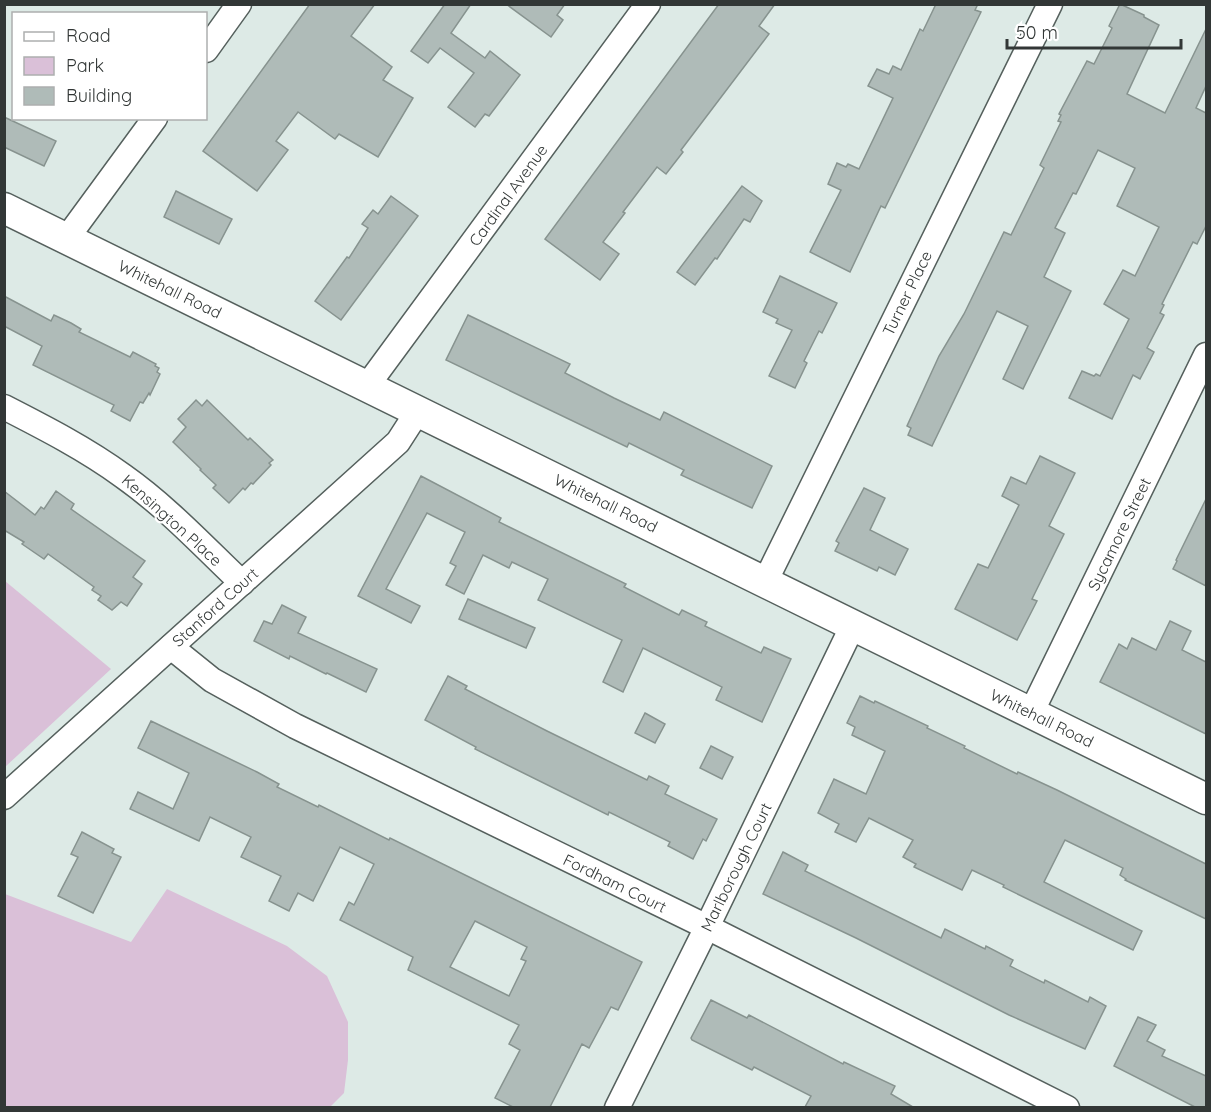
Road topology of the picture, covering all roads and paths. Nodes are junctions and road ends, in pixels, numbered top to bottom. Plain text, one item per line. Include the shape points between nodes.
1 (239, 4) edge
2 (648, 4) edge
3 (1050, 4) edge
4 (207, 49) edge
5 (154, 120) edge
6 (4, 208) edge
7 (67, 238) junction
8 (1206, 356) edge
9 (367, 386) junction
10 (4, 407) edge
11 (418, 411) junction
12 (765, 582) junction
13 (242, 583) junction
14 (853, 625) junction
15 (171, 648) junction
16 (1031, 713) junction
17 (4, 797) edge
18 (1206, 799) edge
19 (707, 927) junction
20 (617, 1107) edge
21 (1067, 1107) edge

1 - 4 street
2 - 9 street, Cardinal Avenue
3 - 12 street, Turner Place
5 - 7 street
6 - 7 street, Whitehall Road
7 - 9 street, Whitehall Road
8 - 16 street, Sycamore Street
9 - 11 street, Whitehall Road
10 - 13 street, Kensington Place via 82,448 123,475
11 - 12 street, Whitehall Road
11 - 13 street, Stanford Court via 398,442
12 - 14 street, Whitehall Road
13 - 15 street, Stanford Court
14 - 16 street, Whitehall Road
14 - 19 street, Marlborough Court
15 - 17 street, Stanford Court
15 - 19 street, Fordham Court via 224,688 296,726
16 - 18 street, Whitehall Road
19 - 20 street, Marlborough Court
19 - 21 street, Fordham Court

